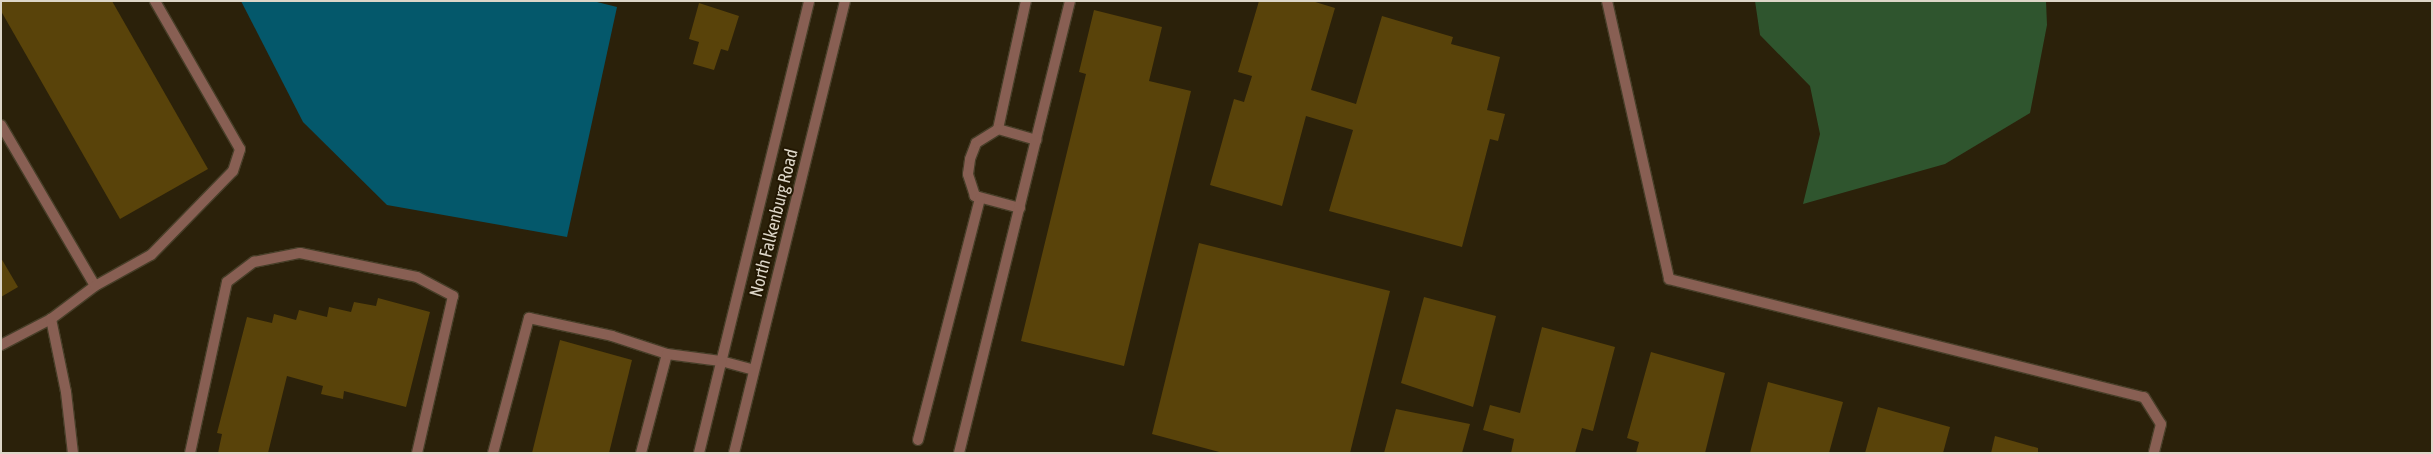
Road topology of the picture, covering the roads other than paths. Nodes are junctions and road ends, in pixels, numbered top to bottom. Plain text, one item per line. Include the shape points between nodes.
1 (155, 1) edge
2 (808, 1) edge
3 (845, 1) edge
4 (1026, 1) edge
5 (1070, 1) edge
6 (1607, 1) edge
7 (1, 125) edge
8 (998, 129) junction
9 (1036, 140) junction
10 (980, 198) junction
11 (1020, 208) junction
12 (95, 286) junction
13 (51, 319) junction
14 (1, 345) edge
15 (667, 354) junction
16 (721, 361) junction
17 (754, 370) junction
18 (918, 440) dead end
19 (72, 453) edge
20 (190, 453) edge
21 (417, 453) edge
22 (493, 453) edge
23 (641, 453) edge
24 (699, 453) edge
25 (734, 453) edge
26 (959, 453) edge
27 (2154, 453) edge

1 - 12 street via 240,149 233,171 151,254
2 - 16 street, North Falkenburg Road
3 - 17 street, North Falkenburg Road
4 - 8 street
5 - 9 street
6 - 27 street via 1670,279 2144,397 2161,424
7 - 12 street
8 - 9 street
8 - 10 street via 976,143 970,159 968,174 971,188
9 - 11 street
10 - 11 street
10 - 18 street
11 - 26 street
12 - 13 street
13 - 14 street
13 - 19 street via 66,392
15 - 16 street
15 - 22 street via 612,336 529,318
15 - 23 street
16 - 17 street
16 - 24 street, North Falkenburg Road
17 - 25 street, North Falkenburg Road
20 - 21 street via 227,282 254,262 300,253 418,277 452,296

